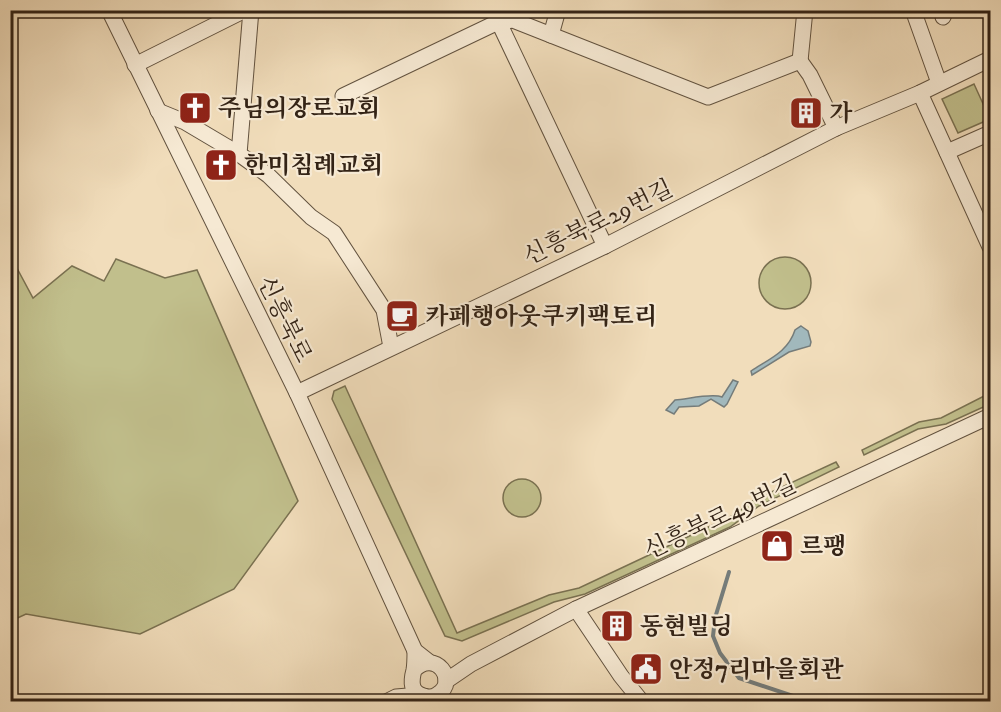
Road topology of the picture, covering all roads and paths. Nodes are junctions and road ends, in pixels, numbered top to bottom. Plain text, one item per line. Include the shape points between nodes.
1 (109, 10) edge
2 (245, 10) edge
3 (251, 10) edge
4 (558, 10) edge
5 (805, 10) edge
6 (914, 10) edge
7 (495, 16) edge
8 (551, 35) junction
9 (990, 59) edge
10 (800, 61) junction
11 (135, 65) junction
12 (939, 83) junction
13 (920, 93) junction
14 (343, 96) dead end
15 (158, 111) junction
16 (836, 128) junction
17 (990, 133) edge
18 (947, 152) junction
19 (239, 154) junction
20 (605, 246) junction
21 (990, 248) edge
22 (391, 347) junction
23 (297, 393) junction
24 (990, 416) edge
25 (576, 609) junction
26 (415, 651) junction
27 (434, 664) junction
28 (471, 664) junction
29 (412, 675) junction
30 (446, 681) junction
31 (428, 698) edge
32 (391, 699) edge
33 (642, 702) edge

1 - 11 street, 신흥북로
2 - 11 street
3 - 19 street
4 - 8 street
5 - 10 street
6 - 12 street
7 - 8 street
7 - 14 street
7 - 20 street
8 - 10 street via 708,97
9 - 12 street, 신흥북로29번길
10 - 16 street
11 - 15 street, 신흥북로
12 - 13 street, 신흥북로29번길
13 - 16 street, 신흥북로29번길
13 - 18 street
15 - 19 street
15 - 23 street, 신흥북로
16 - 20 street, 신흥북로29번길
17 - 18 street
18 - 21 street
19 - 22 street via 334,233 384,310
20 - 22 street, 신흥북로29번길
22 - 23 street, 신흥북로29번길
23 - 26 street, 신흥북로
24 - 25 street, 신흥북로49번길
25 - 28 street, 신흥북로49번길
25 - 33 street
26 - 27 street
26 - 29 street
27 - 28 street
27 - 29 street via 423,663
27 - 30 street via 444,670
28 - 30 street, 신흥북로49번길
29 - 31 street via 412,687
29 - 32 street
30 - 31 street via 441,692
31 - 32 street

